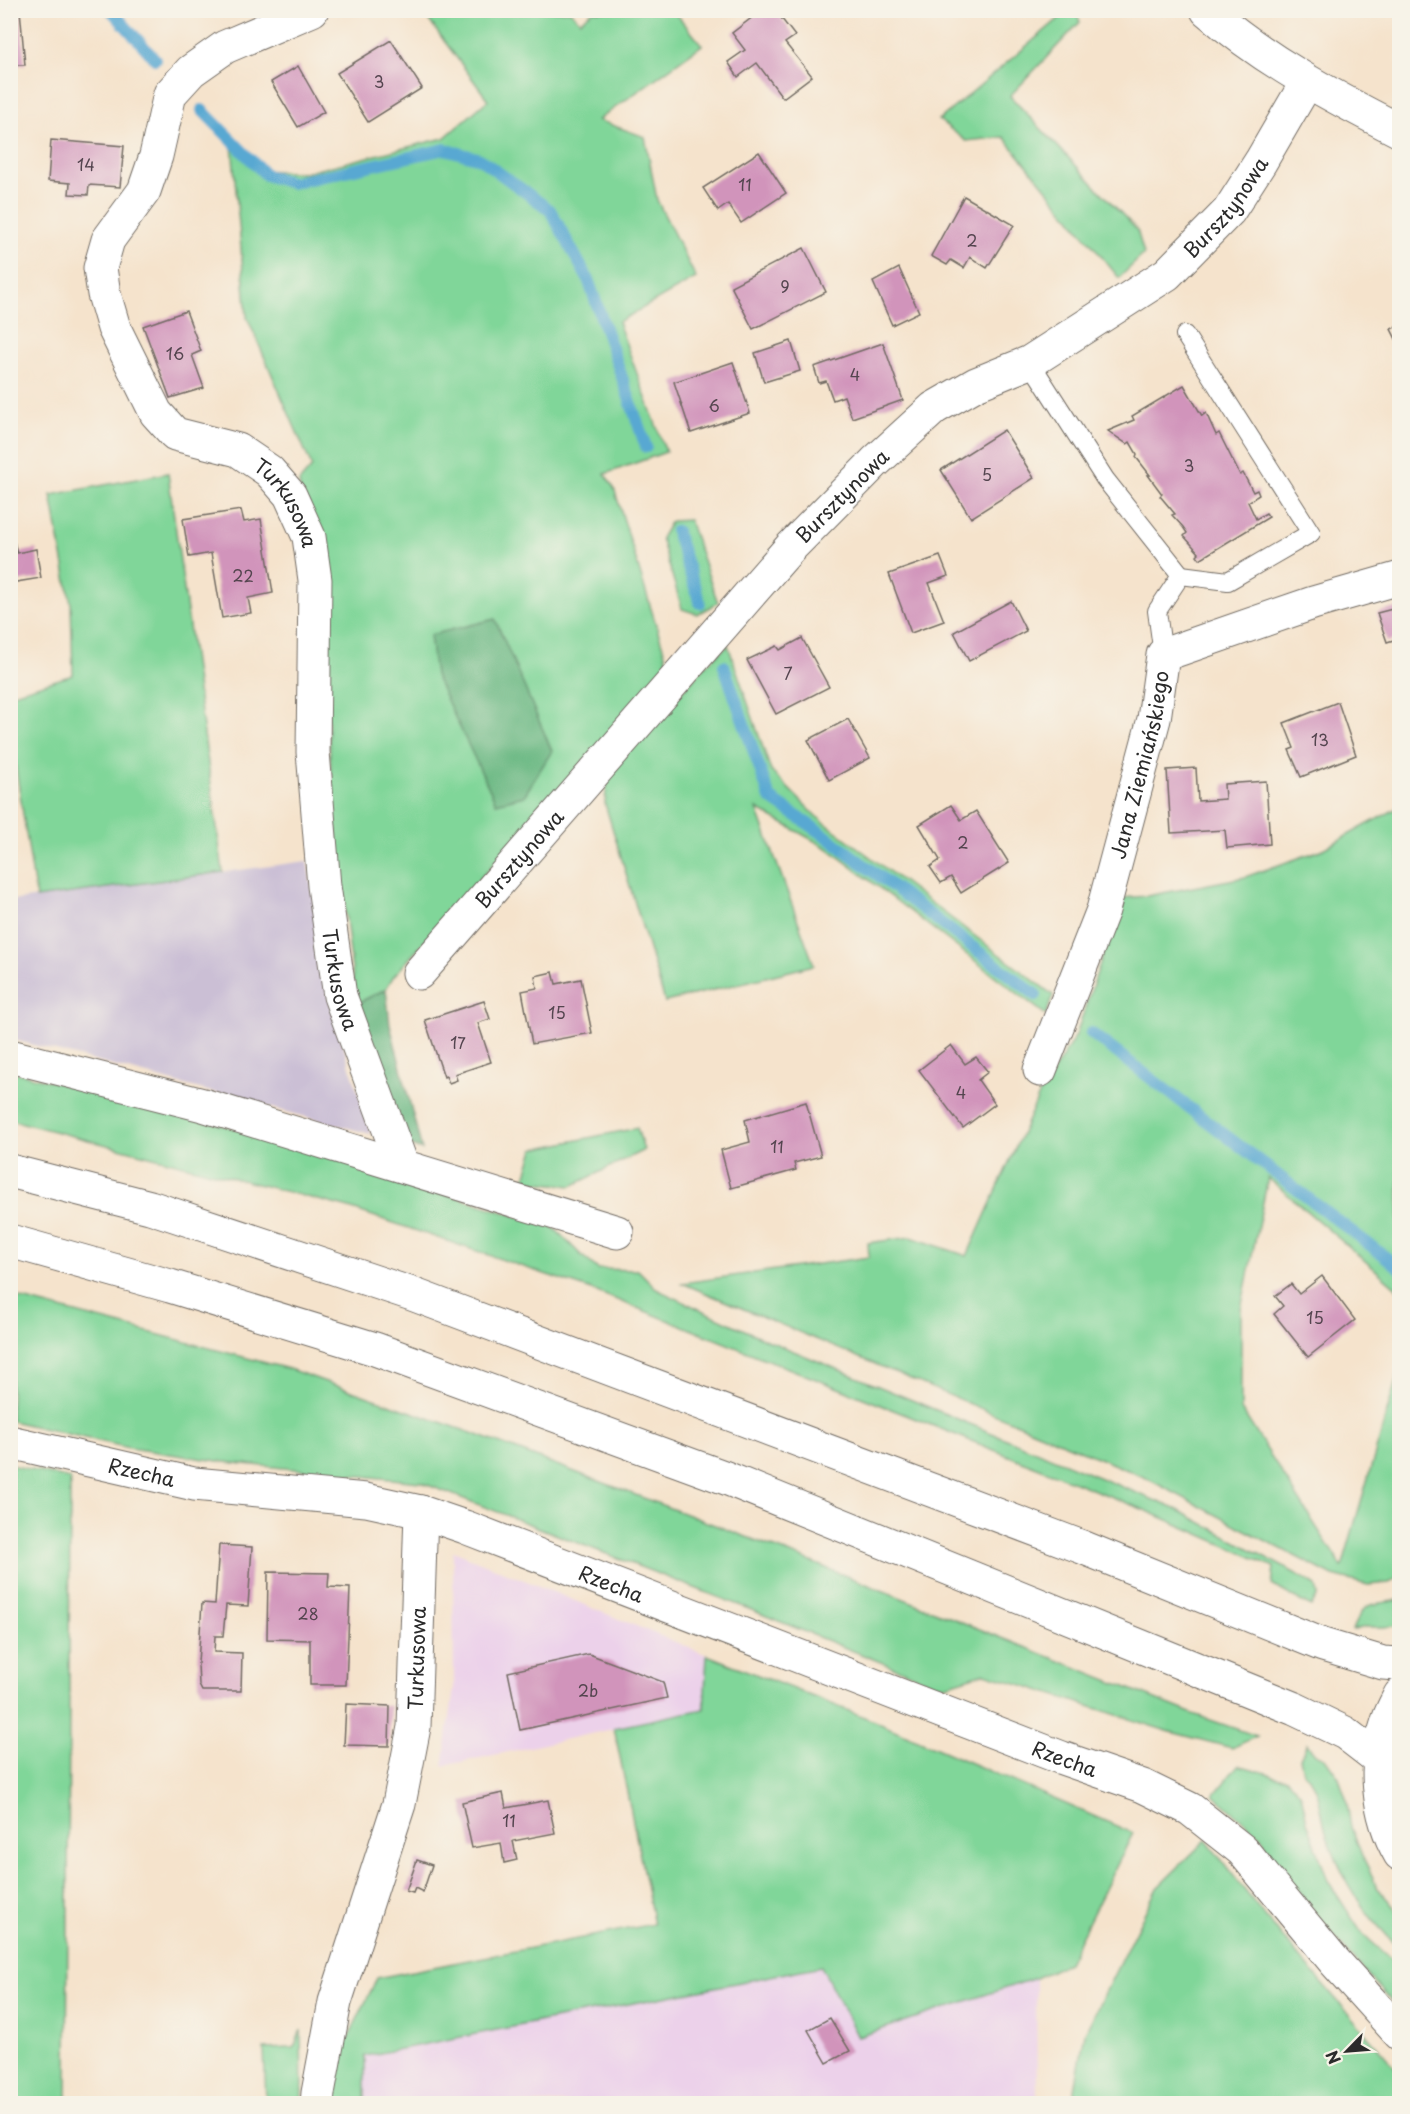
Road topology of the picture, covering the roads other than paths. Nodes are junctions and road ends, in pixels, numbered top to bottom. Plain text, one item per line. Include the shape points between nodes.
1 (312, 10) edge
2 (1207, 10) edge
3 (1307, 81) junction
4 (1400, 131) edge
5 (1185, 335) dead end
6 (1030, 362) junction
7 (1181, 575) junction
8 (1400, 578) edge
9 (1164, 655) junction
10 (419, 973) dead end
11 (10, 1056) edge
12 (1040, 1070) dead end
13 (402, 1165) junction
14 (10, 1171) edge
15 (617, 1232) dead end
16 (10, 1241) edge
17 (10, 1442) edge
18 (421, 1512) junction
19 (1400, 1664) edge
20 (1400, 1695) edge
21 (1380, 1760) junction
22 (1400, 1854) edge
23 (1400, 2034) edge
24 (317, 2103) edge

1 - 13 street, Turkusowa via 225,47 191,71 170,94 144,191 108,240 100,268 114,328 156,413 175,434 238,450 269,471 290,495 309,537 315,580 313,752 320,846 338,985
2 - 3 street via 1266,57
3 - 4 street
3 - 6 street, Bursztynowa via 1229,211 1198,243 1167,274
5 - 7 lane via 1311,533 1228,581
6 - 7 lane via 1105,478
6 - 10 street, Bursztynowa via 976,384 934,408 874,462 783,556
7 - 9 lane via 1157,611
8 - 9 street, Jana Ziemiańskiego via 1313,603
9 - 12 street, Jana Ziemiańskiego via 1154,719 1103,910
11 - 13 street via 203,1105
13 - 15 street
14 - 19 street via 150,1207 412,1294 1082,1547 1323,1645 1383,1664
16 - 21 street via 375,1349 726,1478 1295,1709 1345,1733
17 - 18 street, Rzecha via 195,1484 366,1500
18 - 23 street, Rzecha via 1143,1786 1190,1809 1242,1850
18 - 24 street, Turkusowa via 414,1727 399,1804 335,2002
20 - 21 street via 1387,1722
21 - 22 street via 1384,1816

